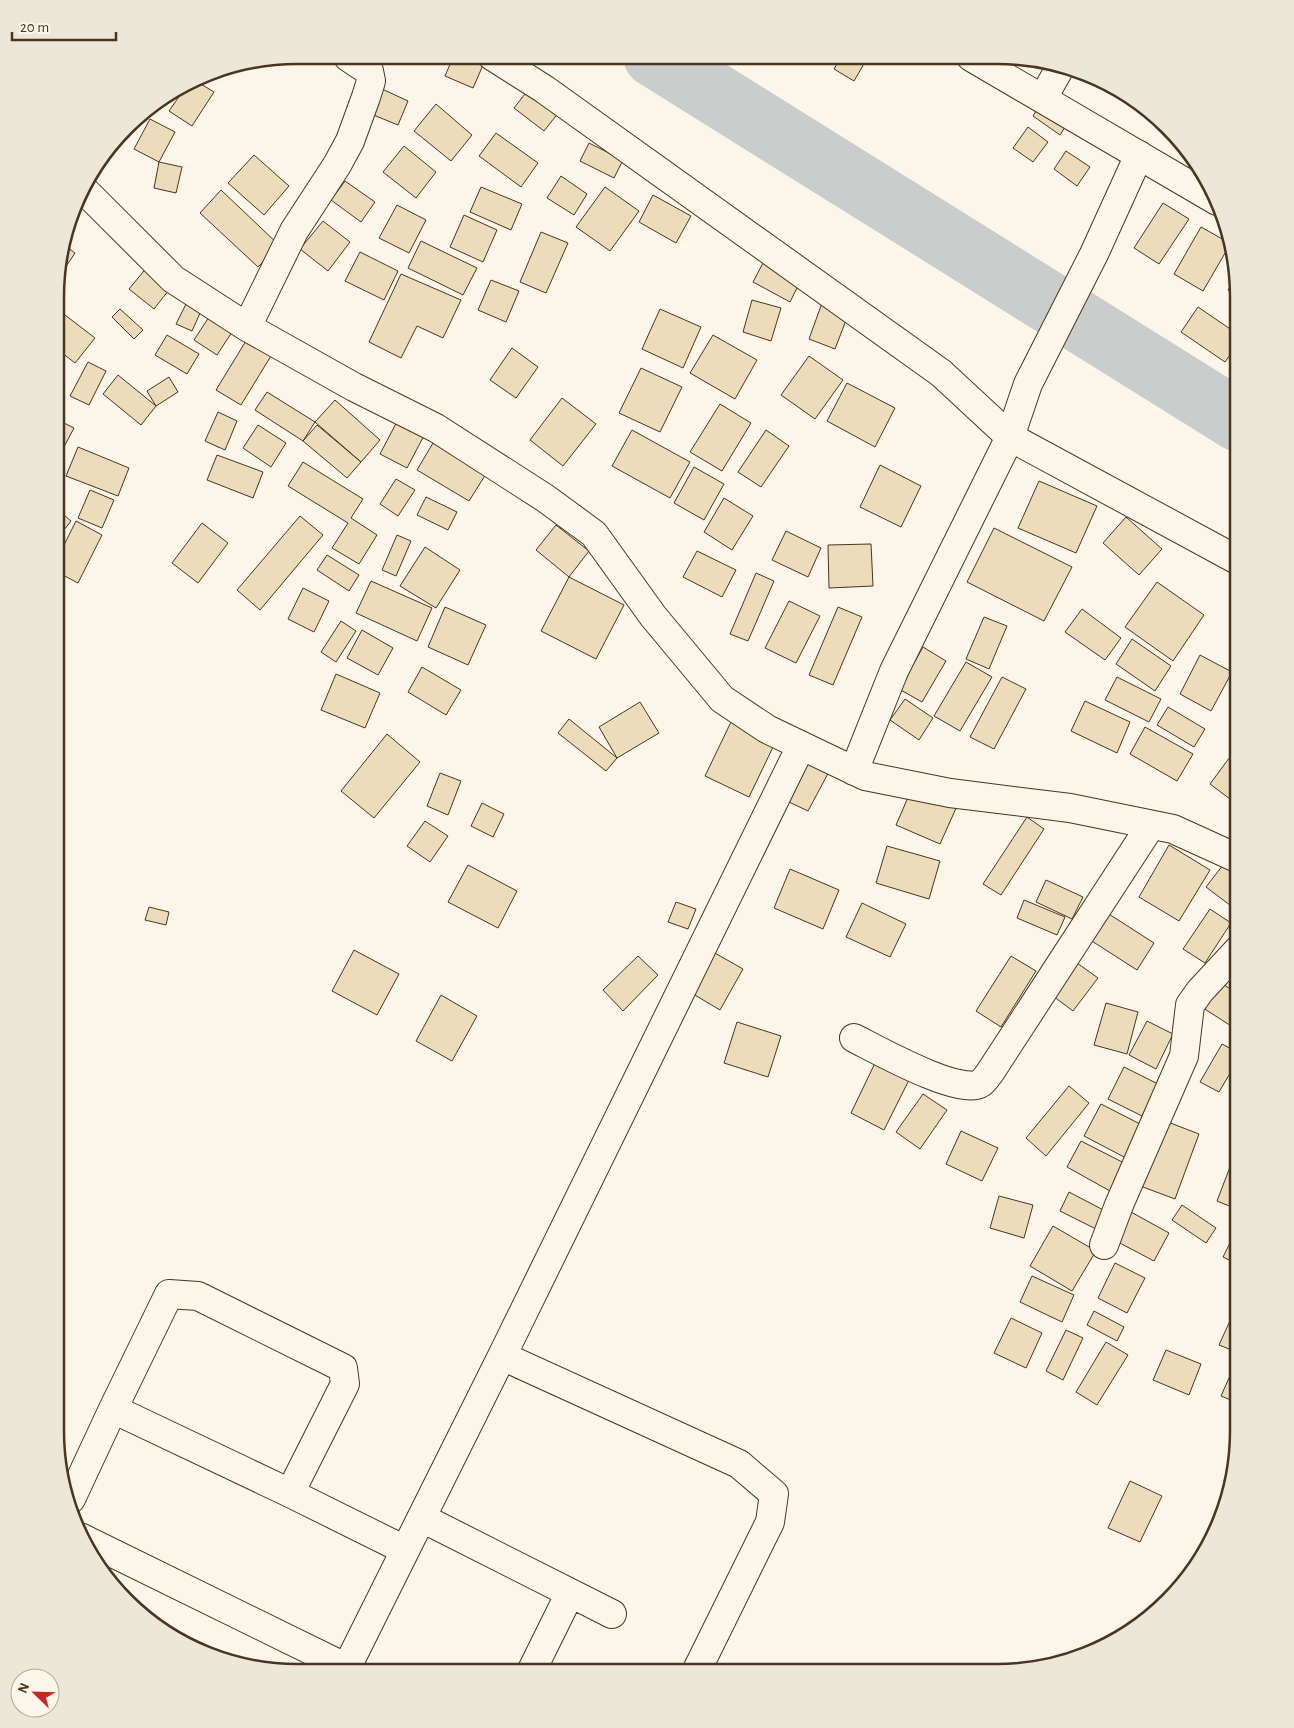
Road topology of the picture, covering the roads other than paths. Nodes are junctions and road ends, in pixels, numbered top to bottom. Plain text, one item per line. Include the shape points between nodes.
1 (358, 64) edge
2 (505, 64) edge
3 (983, 64) edge
4 (1058, 72) edge
5 (1043, 98) junction
6 (1140, 155) junction
7 (88, 195) edge
8 (1207, 195) edge
9 (247, 327) junction
10 (1010, 437) junction
11 (1230, 556) edge
12 (800, 746) junction
13 (854, 771) junction
14 (1151, 825) junction
15 (1230, 855) edge
16 (1230, 959) edge
17 (854, 1038) dead end
18 (1104, 1245) dead end
19 (502, 1356) junction
20 (113, 1409) junction
21 (290, 1493) junction
22 (73, 1495) edge
23 (422, 1518) junction
24 (93, 1543) edge
25 (405, 1550) junction
26 (570, 1593) junction
27 (612, 1614) dead end
28 (336, 1664) edge
29 (348, 1664) edge
30 (535, 1664) edge
31 (700, 1664) edge

1 - 9 street via 369,71 371,81 350,141 294,230
2 - 10 street via 544,88 941,373
3 - 5 street
4 - 5 street
5 - 6 street
6 - 8 street
6 - 10 street via 1028,384
7 - 9 street via 173,279
9 - 12 street via 436,428 545,498 594,534 653,616 722,699
10 - 11 street
10 - 13 street via 894,671
12 - 13 street
12 - 19 street
13 - 14 street via 864,776 950,793 1070,808
14 - 15 street via 1172,829
14 - 17 street via 981,1084 968,1087 935,1078
16 - 18 street via 1190,1006 1184,1056
19 - 23 street
19 - 31 street via 739,1464 774,1494 770,1522
20 - 21 street
20 - 21 street via 169,1294 198,1296 343,1368 345,1384
20 - 22 street
21 - 25 street
23 - 25 street
23 - 26 street
24 - 28 street
25 - 29 street
26 - 27 street
26 - 30 street

